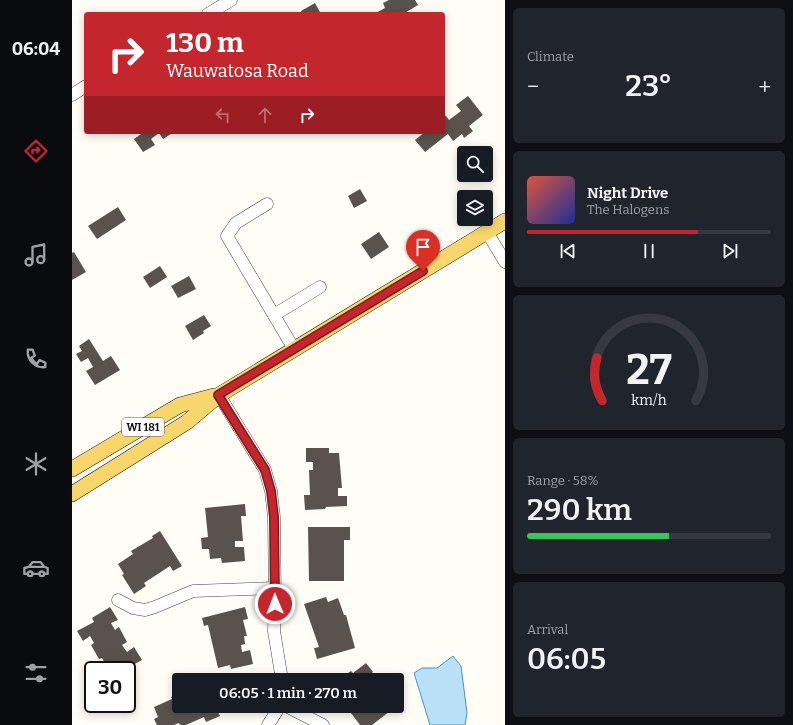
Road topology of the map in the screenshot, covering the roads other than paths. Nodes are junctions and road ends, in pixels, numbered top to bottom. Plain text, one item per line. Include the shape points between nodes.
1 (231, 0) edge
2 (211, 12) edge
3 (84, 87) edge
4 (72, 94) edge
5 (267, 204) dead end
6 (505, 221) edge
7 (487, 232) junction
8 (505, 262) edge
9 (320, 287) dead end
10 (274, 315) junction
11 (294, 349) junction
12 (218, 395) junction
13 (72, 468) edge
14 (72, 494) edge
15 (275, 588) junction
16 (118, 600) dead end
17 (281, 673) edge
18 (276, 713) edge
19 (300, 713) edge
20 (268, 725) edge
21 (323, 725) edge

1 - 2 street
3 - 4 street
5 - 10 street via 236,223 227,236
6 - 7 main road, WI 181
7 - 8 street
7 - 11 main road, WI 181
9 - 10 street
10 - 11 street
11 - 12 main road, WI 181
12 - 13 main road, WI 181 via 180,405
12 - 14 main road, WI 181 via 187,422
12 - 15 street via 265,470 274,517
15 - 16 street via 193,591 145,610 133,608
15 - 17 street via 274,631
18 - 20 street
19 - 21 street

